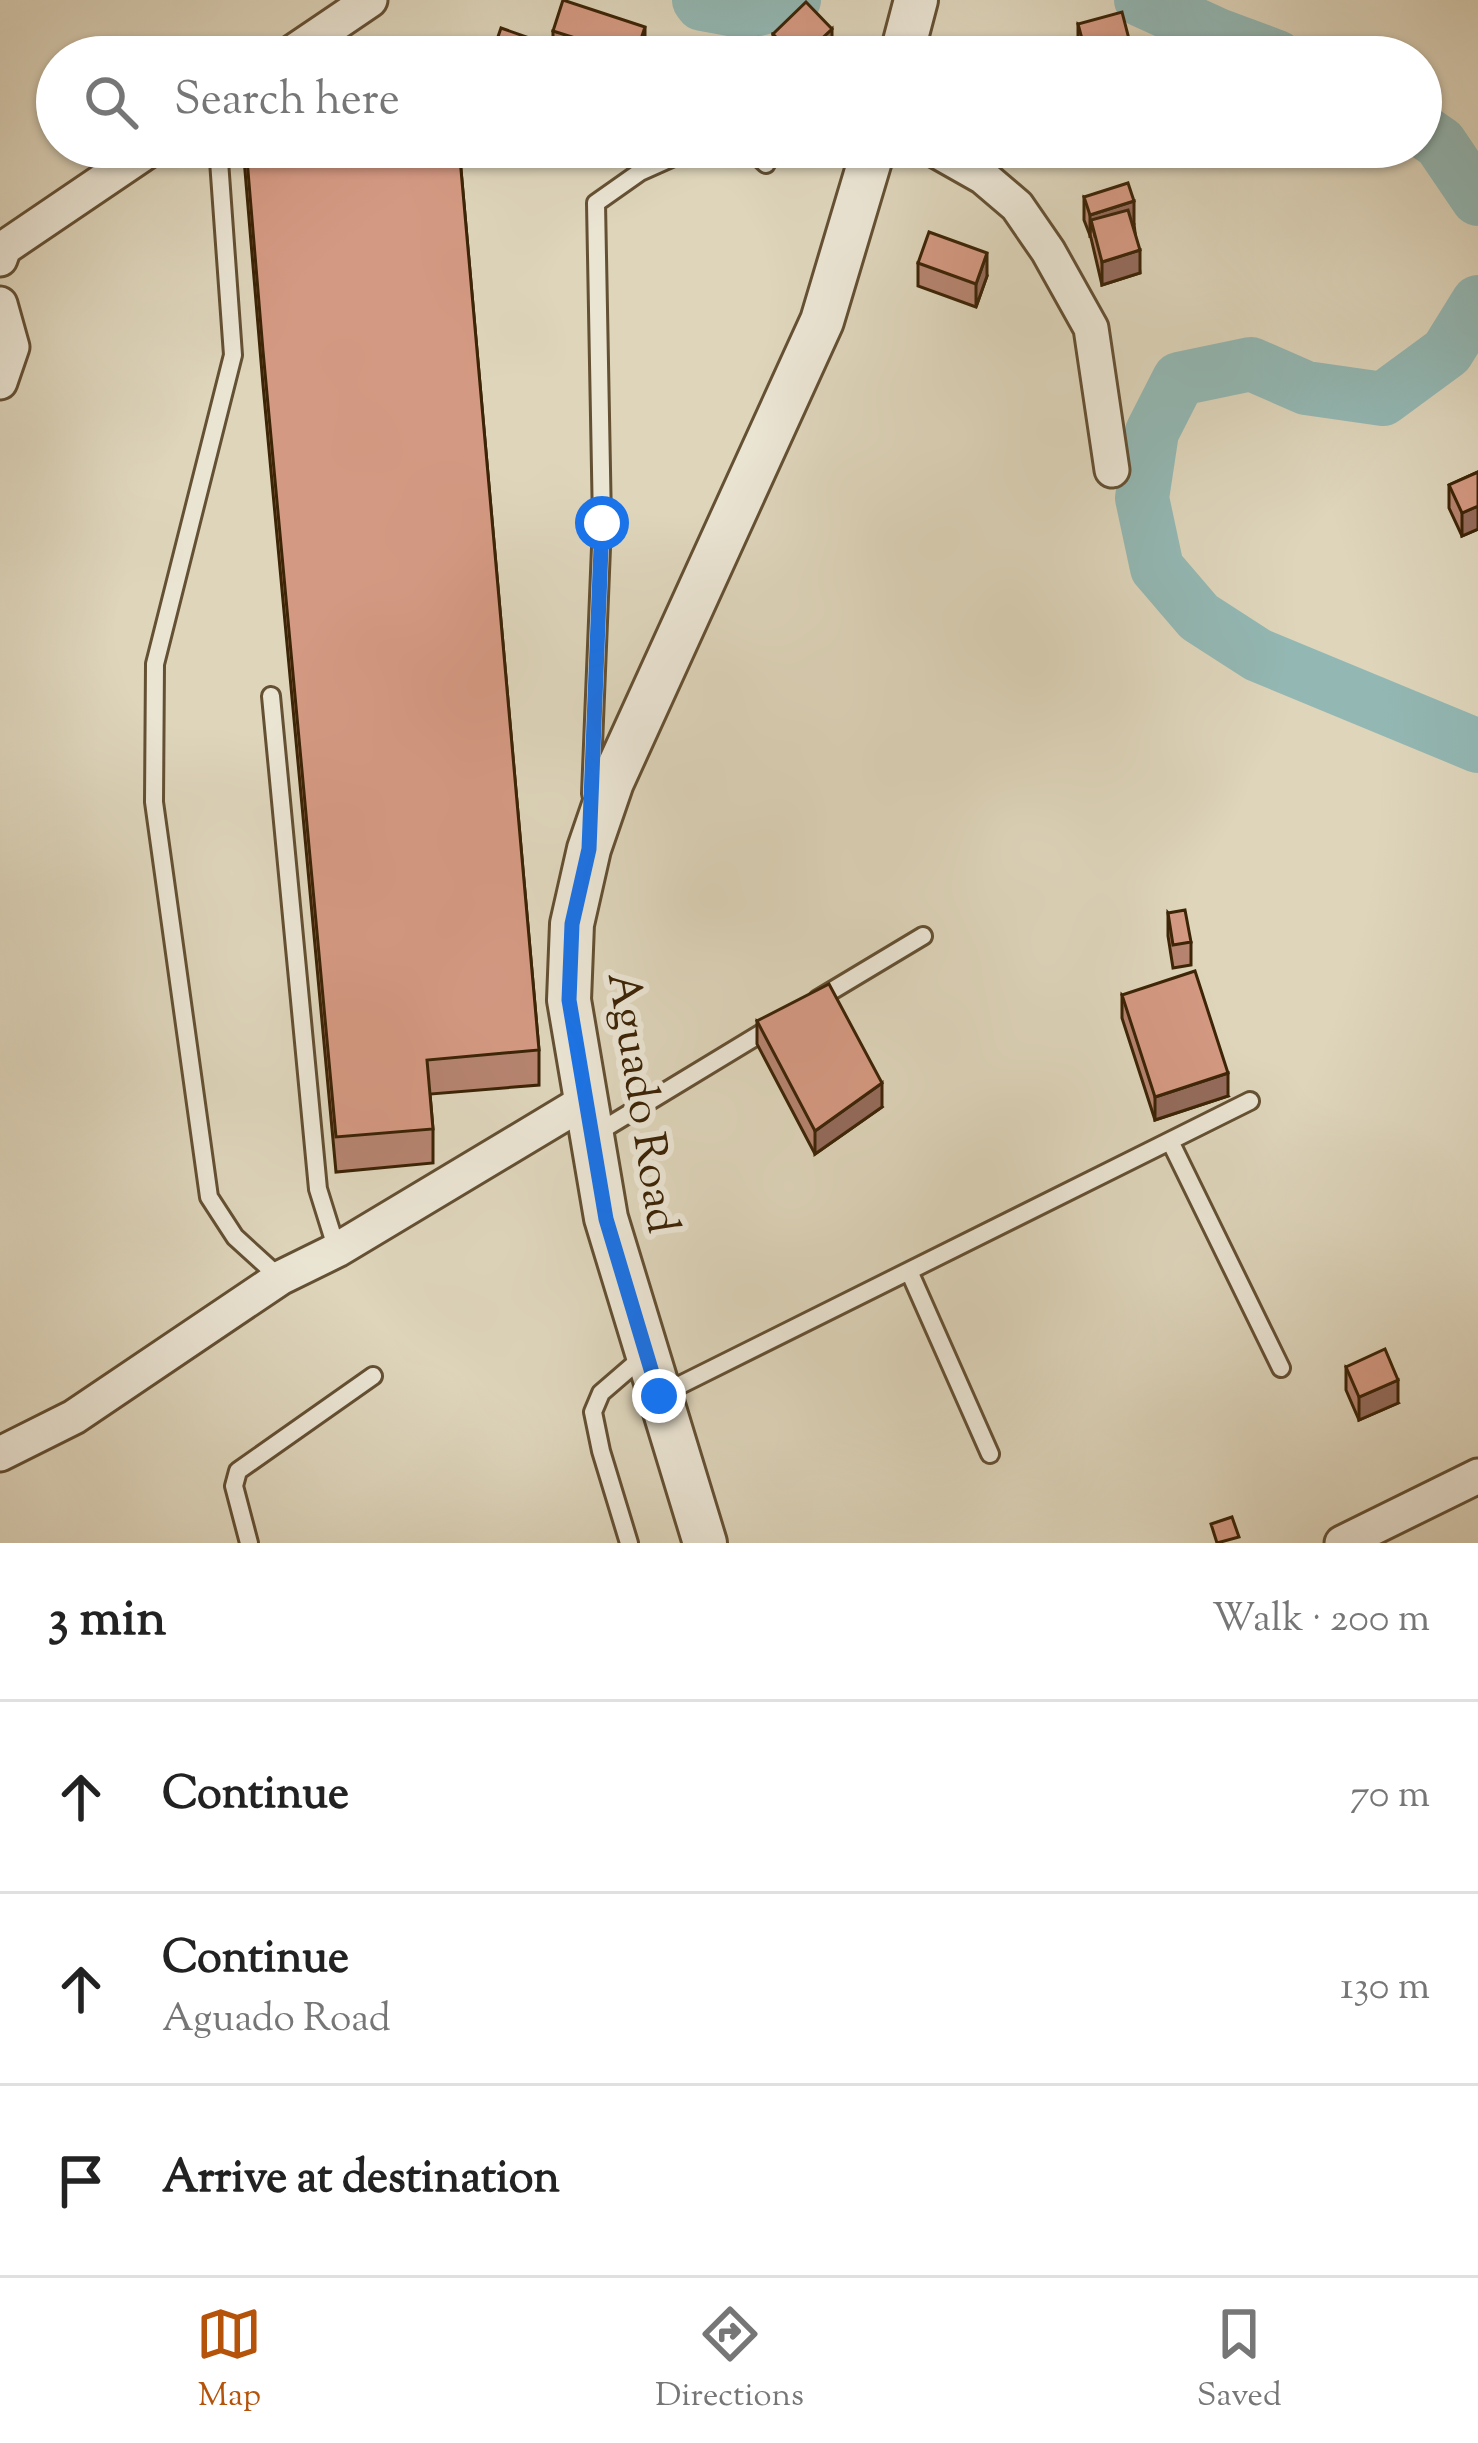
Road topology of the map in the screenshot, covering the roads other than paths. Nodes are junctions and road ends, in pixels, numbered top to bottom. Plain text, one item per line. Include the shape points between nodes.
1 (370, 0) edge
2 (916, 0) edge
3 (317, 36) edge
4 (907, 36) edge
5 (122, 168) edge
6 (220, 168) edge
7 (649, 168) edge
8 (868, 168) edge
9 (967, 168) edge
10 (0, 259) edge
11 (0, 304) edge
12 (0, 382) edge
13 (1112, 470) dead end
14 (271, 696) dead end
15 (589, 849) junction
16 (923, 935) dead end
17 (802, 1009) edge
18 (782, 1021) edge
19 (1250, 1101) dead end
20 (589, 1118) junction
21 (1170, 1141) junction
22 (337, 1250) junction
23 (909, 1271) junction
24 (280, 1278) junction
25 (646, 1355) junction
26 (1281, 1368) dead end
27 (373, 1376) dead end
28 (659, 1396) junction
29 (0, 1454) edge
30 (990, 1454) dead end
31 (1478, 1476) edge
32 (249, 1543) edge
33 (629, 1543) edge
34 (705, 1543) edge
35 (1342, 1543) edge

1 - 3 street
2 - 4 street
5 - 10 street via 4,248
6 - 24 lane via 233,355 154,664 154,802 209,1197 236,1237
7 - 15 lane via 596,203 602,523
8 - 15 street, Aguado Road via 822,321 612,782
9 - 13 street via 1017,206 1091,328
11 - 12 street via 12,347
14 - 22 lane via 318,1189
15 - 20 street, Aguado Road via 572,924 569,1000
16 - 17 lane
18 - 20 lane
19 - 21 lane
20 - 22 street
20 - 25 street, Aguado Road via 606,1219
21 - 23 lane
21 - 26 lane
22 - 24 street
23 - 28 lane
23 - 30 lane
24 - 29 street via 74,1417
25 - 28 street, Aguado Road
25 - 33 lane via 601,1394 593,1412
27 - 32 lane via 238,1471 234,1486
28 - 34 street, Aguado Road
31 - 35 street

